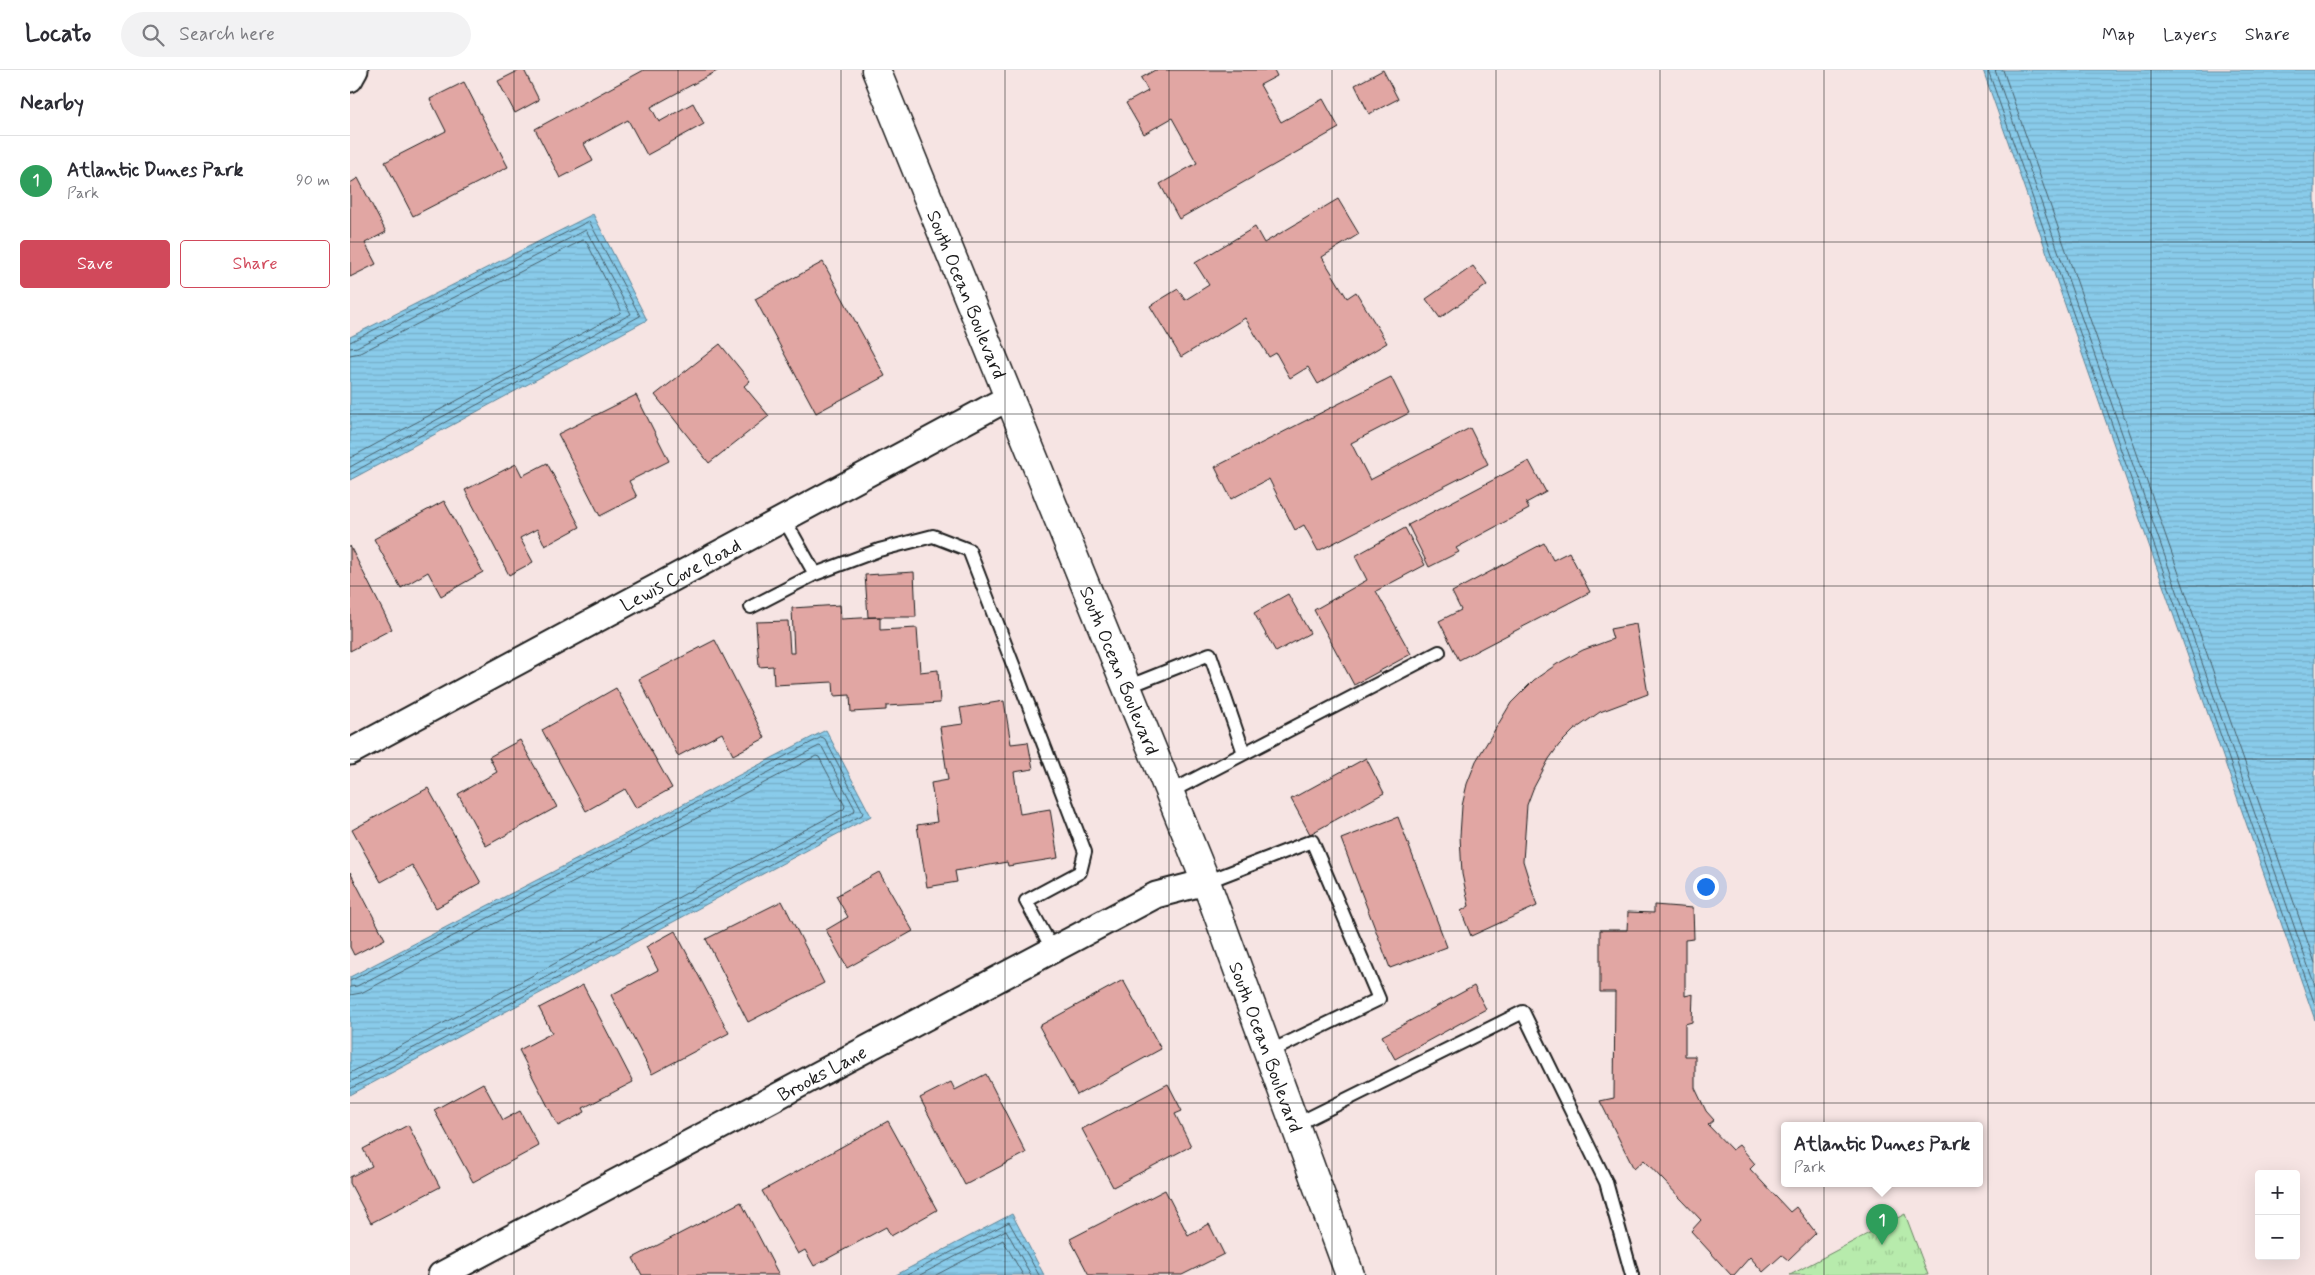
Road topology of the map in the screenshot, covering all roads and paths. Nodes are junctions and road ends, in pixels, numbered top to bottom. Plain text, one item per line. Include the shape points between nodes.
1 (354, 70) edge
2 (876, 70) edge
3 (350, 79) edge
4 (1010, 396) junction
5 (784, 519) junction
6 (815, 574) junction
7 (750, 607) dead end
8 (1439, 652) dead end
9 (1127, 687) junction
10 (350, 752) edge
11 (1244, 753) junction
12 (1170, 792) junction
13 (1206, 882) junction
14 (1053, 950) junction
15 (1269, 1052) junction
16 (1295, 1124) junction
17 (441, 1275) edge
18 (1350, 1275) edge
19 (1632, 1275) edge

1 - 3 street
2 - 4 main road, South Ocean Boulevard
4 - 5 street, Lewis Cove Road
4 - 9 main road, South Ocean Boulevard
5 - 6 lane
5 - 10 street, Lewis Cove Road
6 - 7 lane
6 - 14 lane via 879,550 933,536 969,550 1086,852 1080,872 1026,901
8 - 11 lane
9 - 11 lane via 1210,654
9 - 12 main road, South Ocean Boulevard
11 - 12 lane
12 - 13 main road, South Ocean Boulevard
13 - 14 street, Brooks Lane via 1156,895
13 - 15 main road, South Ocean Boulevard
13 - 15 lane via 1312,841 1379,999
14 - 17 street, Brooks Lane
15 - 16 main road, South Ocean Boulevard
16 - 18 main road, South Ocean Boulevard
16 - 19 lane via 1523,1012 1606,1182

